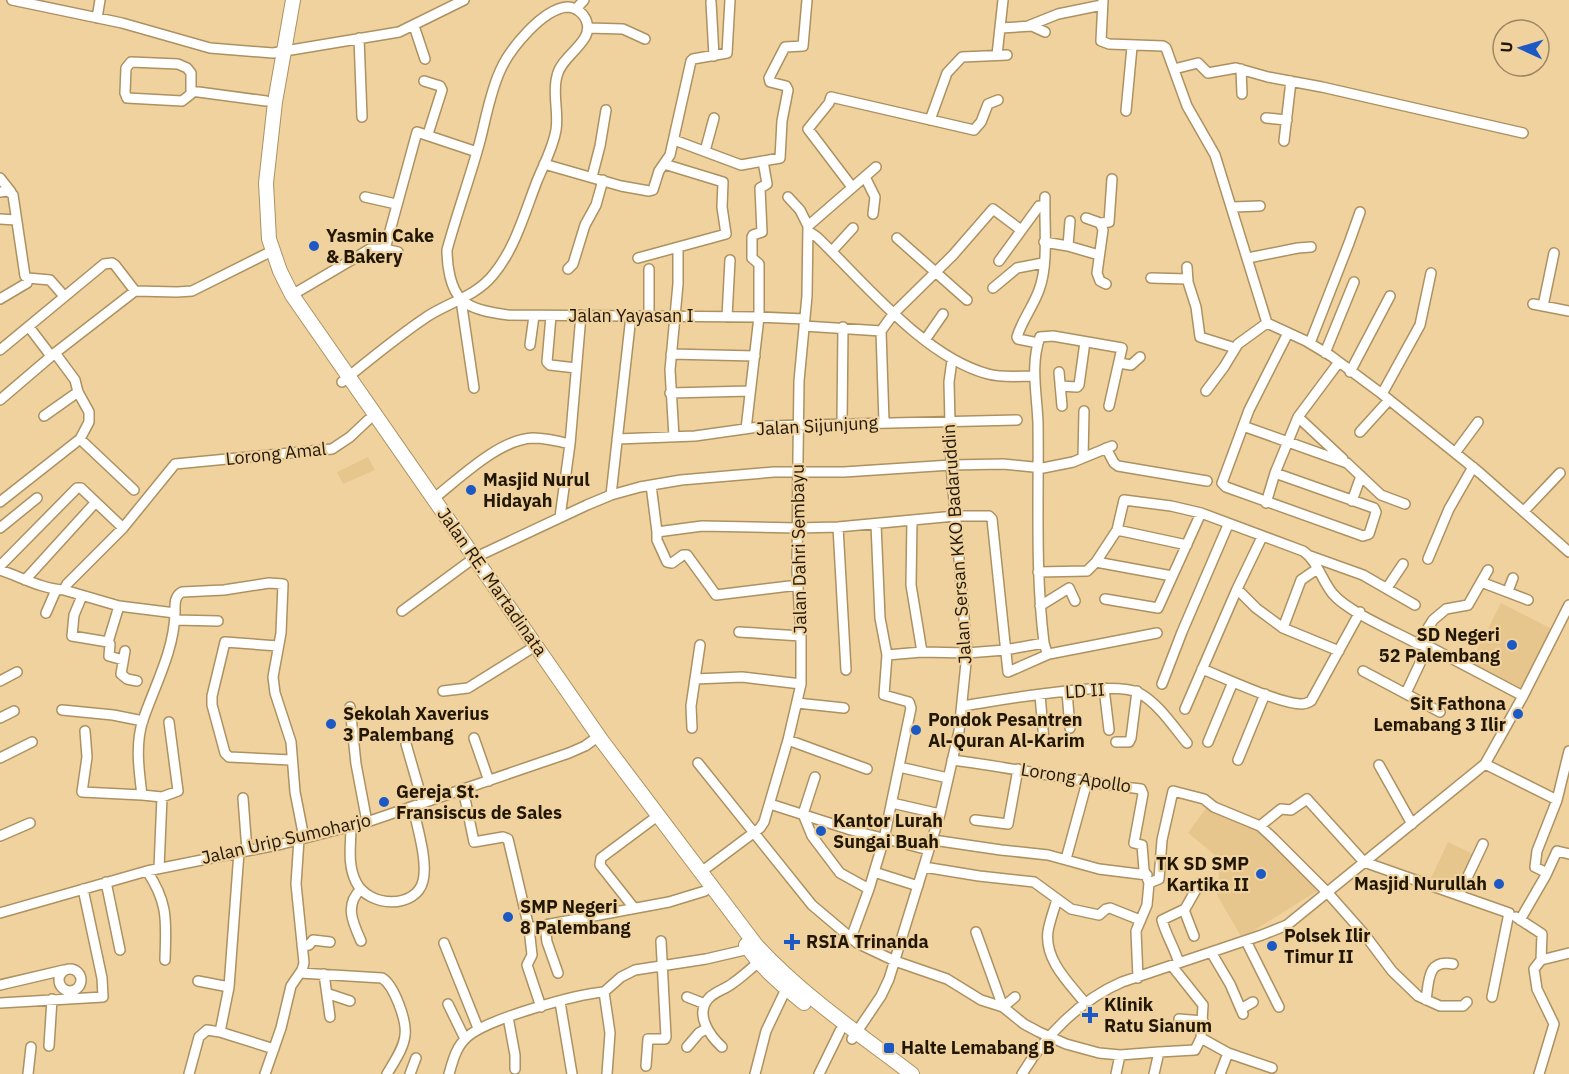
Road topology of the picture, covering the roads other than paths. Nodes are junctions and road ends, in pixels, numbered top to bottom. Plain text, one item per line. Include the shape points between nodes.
1 (12, 0) edge
2 (100, 0) edge
3 (285, 0) edge
4 (293, 0) edge
5 (464, 0) edge
6 (584, 0) edge
7 (730, 0) edge
8 (807, 0) edge
9 (1003, 0) edge
10 (711, 2) dead end
11 (1102, 3) edge
12 (576, 9) junction
13 (97, 18) junction
14 (414, 26) junction
15 (1028, 26) junction
16 (588, 28) junction
17 (1001, 28) junction
18 (1045, 32) dead end
19 (359, 38) junction
20 (645, 39) dead end
21 (1132, 46) junction
22 (278, 53) junction
23 (714, 56) junction
24 (425, 58) dead end
25 (1174, 69) junction
26 (1242, 69) junction
27 (424, 81) dead end
28 (1291, 81) junction
29 (191, 91) junction
30 (1242, 94) dead end
31 (998, 100) dead end
32 (266, 101) junction
33 (606, 110) dead end
34 (1126, 111) dead end
35 (362, 117) dead end
36 (714, 118) dead end
37 (1266, 118) dead end
38 (930, 120) junction
39 (1287, 120) junction
40 (268, 125) junction
41 (1523, 133) dead end
42 (428, 134) junction
43 (674, 140) junction
44 (1284, 141) dead end
45 (705, 151) junction
46 (477, 152) junction
47 (763, 161) junction
48 (544, 164) junction
49 (664, 164) junction
50 (876, 167) dead end
51 (592, 177) junction
52 (865, 177) junction
53 (0, 178) edge
54 (1112, 179) dead end
55 (603, 180) junction
56 (852, 187) junction
57 (0, 192) edge
58 (11, 192) junction
59 (365, 197) dead end
60 (788, 197) dead end
61 (1044, 197) dead end
62 (396, 204) junction
63 (1039, 206) dead end
64 (1260, 206) dead end
65 (1233, 207) junction
66 (1360, 212) dead end
67 (873, 214) dead end
68 (1086, 218) dead end
69 (0, 219) edge
70 (16, 220) junction
71 (1070, 222) dead end
72 (1100, 224) junction
73 (854, 228) dead end
74 (808, 229) junction
75 (1021, 230) junction
76 (897, 238) dead end
77 (1044, 242) junction
78 (1068, 246) junction
79 (1311, 247) dead end
80 (678, 248) junction
81 (385, 249) junction
82 (832, 251) junction
83 (268, 252) junction
84 (399, 252) dead end
85 (1554, 253) dead end
86 (1099, 255) junction
87 (638, 258) dead end
88 (1248, 258) junction
89 (730, 260) dead end
90 (999, 261) dead end
91 (1043, 263) junction
92 (1187, 267) dead end
93 (568, 269) dead end
94 (649, 269) dead end
95 (935, 273) junction
96 (1431, 273) dead end
97 (28, 278) junction
98 (1151, 278) dead end
99 (1188, 279) junction
100 (1354, 282) dead end
101 (1106, 284) dead end
102 (993, 288) dead end
103 (135, 291) junction
104 (292, 295) junction
105 (64, 296) junction
106 (1390, 296) dead end
107 (0, 299) edge
108 (461, 300) junction
109 (967, 300) dead end
110 (1533, 304) dead end
111 (1543, 306) junction
112 (1569, 311) edge
113 (894, 313) junction
114 (943, 314) dead end
115 (581, 315) junction
116 (534, 316) junction
117 (551, 316) junction
118 (631, 316) junction
119 (649, 316) junction
120 (675, 317) junction
121 (727, 317) junction
122 (759, 317) junction
123 (804, 323) junction
124 (1267, 323) junction
125 (29, 327) junction
126 (843, 327) junction
127 (881, 331) junction
128 (1288, 333) junction
129 (925, 340) junction
130 (1041, 340) junction
131 (1085, 342) junction
132 (1310, 344) junction
133 (530, 345) dead end
134 (1235, 348) junction
135 (0, 350) edge
136 (1326, 353) junction
137 (671, 354) junction
138 (53, 355) junction
139 (754, 356) junction
140 (1140, 357) dead end
141 (952, 360) junction
142 (1339, 362) junction
143 (1119, 363) junction
144 (576, 368) junction
145 (1059, 372) dead end
146 (1350, 372) junction
147 (1034, 376) junction
148 (345, 380) junction
149 (1060, 386) junction
150 (474, 388) dead end
151 (750, 391) junction
152 (78, 392) junction
153 (1206, 392) dead end
154 (670, 393) junction
155 (1386, 397) junction
156 (0, 400) edge
157 (1062, 406) dead end
158 (1109, 406) dead end
159 (1084, 411) dead end
160 (44, 416) dead end
161 (1298, 417) junction
162 (368, 420) junction
163 (1017, 420) dead end
164 (884, 422) junction
165 (1478, 422) dead end
166 (842, 423) junction
167 (949, 423) junction
168 (798, 425) junction
169 (1243, 426) junction
170 (746, 429) junction
171 (1360, 432) dead end
172 (674, 437) junction
173 (80, 439) junction
174 (617, 439) junction
175 (1287, 442) junction
176 (570, 444) junction
177 (1455, 453) junction
178 (1083, 458) junction
179 (1347, 462) junction
180 (951, 465) junction
181 (1037, 467) junction
182 (1473, 467) junction
183 (797, 471) junction
184 (1275, 473) junction
185 (1560, 473) dead end
186 (1361, 476) junction
187 (1207, 481) dead end
188 (651, 485) junction
189 (134, 490) dead end
190 (611, 495) junction
191 (1381, 495) junction
192 (37, 498) dead end
193 (433, 499) junction
194 (1352, 501) junction
195 (0, 502) edge
196 (95, 503) junction
197 (1266, 503) junction
198 (1405, 504) dead end
199 (1375, 509) junction
200 (1524, 511) junction
201 (1201, 513) junction
202 (955, 516) junction
203 (560, 517) junction
204 (912, 520) junction
205 (876, 524) junction
206 (1228, 525) junction
207 (838, 527) junction
208 (0, 528) edge
209 (123, 528) junction
210 (797, 528) junction
211 (1117, 530) junction
212 (657, 532) junction
213 (1262, 537) junction
214 (1187, 545) junction
215 (1569, 552) edge
216 (1310, 556) junction
217 (1428, 559) dead end
218 (471, 560) junction
219 (1096, 562) junction
220 (1403, 564) dead end
221 (0, 568) edge
222 (1317, 569) junction
223 (1488, 570) dead end
224 (1038, 572) junction
225 (1172, 576) junction
226 (1513, 578) dead end
227 (25, 580) junction
228 (1481, 582) junction
229 (798, 585) junction
230 (1387, 588) junction
231 (1237, 589) junction
232 (60, 590) junction
233 (1508, 591) junction
234 (82, 596) junction
235 (1105, 599) dead end
236 (1528, 600) dead end
237 (1075, 601) dead end
238 (1414, 605) dead end
239 (1569, 605) edge
240 (119, 606) junction
241 (1040, 606) junction
242 (402, 611) dead end
243 (1360, 612) junction
244 (46, 613) dead end
245 (175, 617) junction
246 (218, 621) dead end
247 (1282, 628) junction
248 (739, 632) dead end
249 (1157, 633) dead end
250 (801, 636) junction
251 (108, 642) junction
252 (1044, 643) junction
253 (700, 645) dead end
254 (1423, 645) junction
255 (278, 646) junction
256 (530, 650) junction
257 (1005, 650) junction
258 (1339, 651) junction
259 (922, 652) junction
260 (967, 653) junction
261 (1049, 654) junction
262 (887, 655) junction
263 (1202, 669) junction
264 (846, 670) dead end
265 (1363, 671) dead end
266 (17, 672) dead end
267 (695, 679) junction
268 (0, 681) edge
269 (137, 681) dead end
270 (1233, 682) junction
271 (801, 684) junction
272 (1162, 684) dead end
273 (1104, 688) junction
274 (443, 691) dead end
275 (1137, 691) junction
276 (1067, 692) junction
277 (1406, 693) junction
278 (1265, 694) junction
279 (1040, 695) junction
280 (1523, 696) junction
281 (797, 703) junction
282 (962, 706) junction
283 (350, 707) dead end
284 (844, 708) dead end
285 (1185, 709) dead end
286 (62, 710) dead end
287 (14, 711) dead end
288 (1440, 712) dead end
289 (0, 718) edge
290 (143, 721) junction
291 (169, 722) dead end
292 (692, 728) dead end
293 (1070, 728) dead end
294 (1109, 730) dead end
295 (85, 731) dead end
296 (474, 738) dead end
297 (595, 738) junction
298 (788, 740) junction
299 (1044, 741) dead end
300 (33, 742) dead end
301 (1116, 742) dead end
302 (1208, 742) dead end
303 (1187, 743) dead end
304 (406, 744) dead end
305 (1569, 751) edge
306 (0, 758) edge
307 (291, 760) junction
308 (952, 760) junction
309 (1238, 760) dead end
310 (698, 763) dead end
311 (1485, 764) junction
312 (1379, 765) dead end
313 (899, 767) junction
314 (867, 769) dead end
315 (1018, 769) junction
316 (815, 777) dead end
317 (948, 778) junction
318 (489, 781) junction
319 (1087, 782) junction
320 (463, 789) junction
321 (142, 795) junction
322 (162, 797) junction
323 (243, 798) dead end
324 (1557, 800) junction
325 (423, 803) junction
326 (892, 803) junction
327 (770, 804) junction
328 (413, 807) junction
329 (803, 814) junction
330 (940, 814) junction
331 (652, 820) junction
332 (975, 820) dead end
333 (366, 822) junction
334 (30, 823) dead end
335 (1412, 824) junction
336 (351, 826) junction
337 (1260, 826) junction
338 (754, 832) junction
339 (0, 836) edge
340 (301, 839) junction
341 (884, 839) junction
342 (933, 840) junction
343 (1483, 844) dead end
344 (930, 850) junction
345 (243, 851) junction
346 (1569, 854) edge
347 (1066, 859) junction
348 (1364, 862) junction
349 (924, 867) junction
350 (159, 868) junction
351 (147, 871) junction
352 (874, 872) junction
353 (1547, 873) junction
354 (698, 875) junction
355 (1148, 879) junction
356 (106, 882) junction
357 (918, 886) junction
358 (1198, 886) dead end
359 (83, 889) junction
360 (361, 889) junction
361 (869, 889) junction
362 (705, 891) junction
363 (1327, 892) junction
364 (1459, 895) junction
365 (1057, 899) junction
366 (634, 908) junction
367 (1184, 910) junction
368 (0, 913) edge
369 (1509, 913) junction
370 (1140, 920) junction
371 (1520, 920) junction
372 (545, 926) junction
373 (529, 928) junction
374 (976, 932) dead end
375 (1194, 936) dead end
376 (851, 938) junction
377 (361, 941) dead end
378 (662, 941) dead end
379 (1246, 941) junction
380 (330, 942) dead end
381 (444, 943) dead end
382 (302, 946) junction
383 (748, 949) junction
384 (120, 950) dead end
385 (1211, 952) junction
386 (1569, 952) edge
387 (165, 960) dead end
388 (1541, 960) junction
389 (895, 961) junction
390 (759, 962) junction
391 (1176, 964) junction
392 (1453, 964) dead end
393 (663, 965) junction
394 (64, 970) dead end
395 (300, 973) junction
396 (558, 973) dead end
397 (324, 974) junction
398 (1138, 978) junction
399 (198, 981) dead end
400 (0, 986) edge
401 (228, 987) junction
402 (786, 989) junction
403 (604, 992) junction
404 (328, 994) junction
405 (687, 996) dead end
406 (1015, 997) dead end
407 (1492, 997) dead end
408 (52, 999) junction
409 (1426, 1000) junction
410 (350, 1001) dead end
411 (560, 1002) junction
412 (1253, 1002) dead end
413 (1467, 1002) dead end
414 (0, 1003) edge
415 (448, 1004) dead end
416 (705, 1004) junction
417 (1086, 1004) junction
418 (541, 1007) junction
419 (1003, 1007) junction
420 (1279, 1007) dead end
421 (330, 1017) dead end
422 (508, 1017) junction
423 (1179, 1019) dead end
424 (1203, 1022) junction
425 (478, 1028) junction
426 (706, 1029) junction
427 (220, 1032) junction
428 (849, 1034) junction
429 (1048, 1037) junction
430 (1201, 1038) junction
431 (465, 1039) junction
432 (50, 1046) dead end
433 (31, 1047) dead end
434 (687, 1047) dead end
435 (722, 1047) dead end
436 (274, 1049) junction
437 (1159, 1052) junction
438 (1228, 1053) junction
439 (1120, 1055) junction
440 (416, 1058) dead end
441 (646, 1066) dead end
442 (1272, 1068) dead end
443 (515, 1069) dead end
444 (28, 1074) edge
445 (189, 1074) edge
446 (265, 1074) edge
447 (387, 1074) edge
448 (410, 1074) edge
449 (449, 1074) edge
450 (572, 1074) edge
451 (607, 1074) edge
452 (755, 1074) edge
453 (819, 1074) edge
454 (900, 1074) edge
455 (912, 1074) edge
456 (1022, 1074) edge
457 (1116, 1074) edge
458 (1154, 1074) edge
459 (1220, 1074) edge
460 (1539, 1074) edge

1 - 13 street
2 - 13 street
3 - 22 highway
4 - 22 highway
5 - 14 street
6 - 12 street
7 - 23 street via 727,52
8 - 47 street via 803,46 784,47 769,78 788,90 781,157
9 - 17 street
10 - 23 street
11 - 15 street
11 - 21 street via 1101,41
12 - 16 street
12 - 46 street via 564,8 548,15 516,45 500,70
13 - 22 street via 210,48
14 - 19 street
14 - 24 street
15 - 17 street
15 - 18 street
16 - 20 street via 623,28
16 - 48 street via 584,40 557,73 558,116
17 - 38 street via 1002,55 962,57 947,74
19 - 22 street
19 - 35 street
21 - 25 street via 1165,47
21 - 34 street
22 - 32 highway
22 - 40 highway
23 - 43 street via 691,61
25 - 26 street via 1197,63 1208,73
25 - 65 street via 1187,106 1215,155
26 - 28 street
26 - 30 street
27 - 42 street via 442,90
28 - 39 street
28 - 41 street
29 - 29 street via 190,73 185,67 134,62 127,66 125,93 129,99 182,101
29 - 32 street
31 - 38 street via 988,104 974,130
32 - 40 highway
33 - 51 street
36 - 45 street
37 - 39 street
38 - 56 street via 833,96 808,129
39 - 44 street
40 - 83 highway via 259,213
42 - 46 street
42 - 62 street via 416,133
43 - 45 street
43 - 49 street
45 - 47 street via 741,165
46 - 108 street via 447,250 449,276
47 - 122 street via 767,184 760,188 762,232 752,237 752,258 759,264
48 - 51 street
48 - 108 street via 504,262 487,283
49 - 55 street via 651,191
49 - 80 street via 723,184 725,235
50 - 52 street
51 - 55 street
52 - 56 street
52 - 67 street via 875,197
53 - 58 street
54 - 72 street via 1109,222
55 - 93 street
56 - 74 street
57 - 58 street
58 - 70 street
59 - 62 street
60 - 74 street via 800,210
61 - 77 street
62 - 81 street
63 - 75 street
64 - 65 street
65 - 88 street
66 - 132 street
68 - 72 street
69 - 70 street
70 - 97 street via 23,272
71 - 78 street
72 - 86 street via 1103,230
73 - 82 street
74 - 82 street
74 - 123 street, Jalan Dahri Sembayu
75 - 90 street
75 - 95 street via 993,209
76 - 95 street
77 - 78 street
77 - 91 street
78 - 86 street
79 - 88 street
80 - 87 street
80 - 120 street
81 - 84 street
81 - 104 street via 370,249
82 - 113 street
83 - 103 street via 192,291
83 - 104 highway, Jalan RE. Martadinata
83 - 148 highway via 269,269 285,300
85 - 111 street
86 - 101 street via 1097,273
88 - 124 street
89 - 121 street
91 - 102 street via 1017,268
91 - 130 street via 1038,292 1017,337
92 - 99 street
94 - 119 street
95 - 109 street
95 - 113 street
96 - 155 street via 1420,325
97 - 105 street via 48,279
97 - 107 street via 27,283
98 - 99 street
99 - 134 street via 1200,337
100 - 136 street
103 - 105 street via 111,263 102,265
103 - 138 street
104 - 148 highway, Jalan RE. Martadinata
105 - 125 street
106 - 146 street
108 - 116 street, Jalan Yayasan I via 500,314
108 - 148 street via 427,317
108 - 150 street
110 - 111 street
111 - 112 street
113 - 127 street
113 - 129 street
114 - 129 street
115 - 117 street, Jalan Yayasan I
115 - 118 street, Jalan Yayasan I
115 - 144 street
116 - 117 street, Jalan Yayasan I
116 - 133 street
117 - 144 street via 547,362
118 - 119 street, Jalan Yayasan I
118 - 174 street
119 - 120 street, Jalan Yayasan I
120 - 121 street, Jalan Yayasan I
120 - 137 street
121 - 122 street, Jalan Yayasan I
122 - 123 street, Jalan Yayasan I
122 - 139 street
123 - 126 street, Jalan Yayasan I
123 - 168 street, Jalan Dahri Sembayu
124 - 128 street
124 - 134 street
125 - 135 street
125 - 138 street
126 - 127 street, Jalan Yayasan I
126 - 166 street
127 - 164 street
128 - 132 street
128 - 169 street
129 - 141 street
130 - 131 street
130 - 147 street
131 - 143 street via 1121,347
131 - 149 street via 1077,387
132 - 136 street
134 - 153 street
136 - 142 street
137 - 139 street
137 - 154 street
138 - 152 street via 75,380
138 - 156 street
139 - 151 street
140 - 143 street via 1131,365
141 - 147 street via 994,375
141 - 167 street, Jalan Sersan KKO Badaruddin
142 - 146 street
142 - 161 street
143 - 158 street
144 - 176 street
145 - 149 street
146 - 155 street
147 - 181 street
148 - 162 highway
148 - 193 highway, Jalan RE. Martadinata
149 - 157 street
151 - 154 street
151 - 170 street
152 - 160 street
152 - 173 street via 90,415
154 - 172 street
155 - 171 street
155 - 177 street
159 - 178 street
161 - 175 street
161 - 179 street
162 - 209 street, Lorong Amal via 332,449 174,465
162 - 218 highway
163 - 167 street, Jalan Sijunjung
164 - 166 street, Jalan Sijunjung
164 - 167 street, Jalan Sijunjung
165 - 177 street
166 - 168 street, Jalan Sijunjung
167 - 180 street, Jalan Sersan KKO Badaruddin
168 - 170 street, Jalan Sijunjung
168 - 183 street, Jalan Dahri Sembayu
169 - 175 street
169 - 197 street via 1222,483
170 - 172 street, Jalan Sijunjung
172 - 174 street, Jalan Sijunjung
173 - 189 street
173 - 195 street
174 - 190 street
175 - 179 street
175 - 184 street
176 - 193 street via 533,438 516,440 488,456
176 - 203 street
177 - 182 street
178 - 181 street
178 - 187 street via 1109,447 1118,466
179 - 186 street
180 - 181 street
180 - 183 street
180 - 202 street, Jalan Sersan KKO Badaruddin
181 - 224 street
182 - 200 street
182 - 217 street via 1449,509
183 - 188 street
183 - 210 street, Jalan Dahri Sembayu
184 - 194 street
184 - 197 street
185 - 200 street
186 - 191 street
186 - 194 street
188 - 190 street
188 - 212 street
190 - 203 street
191 - 198 street
191 - 199 street
192 - 208 street
193 - 218 highway, Jalan RE. Martadinata
194 - 199 street
196 - 209 street
196 - 221 street via 81,488 75,489
196 - 227 street
197 - 199 street via 1363,536 1369,534
200 - 215 street
201 - 206 street
201 - 211 street via 1124,500
201 - 214 street
202 - 204 street
202 - 257 street via 992,518
202 - 260 street, Jalan Sersan KKO Badaruddin
203 - 218 street
204 - 205 street
204 - 259 street via 911,585
205 - 207 street
205 - 262 street via 879,608
206 - 213 street
206 - 272 street
207 - 210 street
207 - 264 street
209 - 232 street, Lorong Amal
210 - 212 street via 709,525
210 - 229 street, Jalan Dahri Sembayu
211 - 214 street
211 - 219 street
212 - 229 street via 667,562 687,555 716,595
213 - 216 street
213 - 231 street
214 - 225 street
216 - 222 street
216 - 230 street
218 - 242 street
218 - 256 highway
218 - 297 highway, Jalan RE. Martadinata
219 - 224 street via 1085,572
219 - 225 street
220 - 230 street
221 - 227 street
222 - 243 street via 1343,604
222 - 247 street via 1300,580
223 - 228 street
224 - 241 street
225 - 235 street via 1157,608
226 - 233 street
227 - 232 street
228 - 233 street
228 - 254 street via 1468,606 1446,609 1433,621
229 - 250 street, Jalan Dahri Sembayu
230 - 238 street
231 - 247 street
231 - 263 street
232 - 234 street
232 - 244 street, Lorong Amal
233 - 236 street
234 - 240 street
234 - 251 street via 74,615 72,636
237 - 241 street via 1069,588
239 - 280 street
240 - 245 street
240 - 251 street
241 - 252 street
243 - 254 street
243 - 258 street
245 - 246 street
245 - 255 street via 176,600 182,592 280,583 284,590
245 - 290 street via 158,686
247 - 258 street
248 - 250 street
249 - 261 street
250 - 271 street, Jalan Dahri Sembayu
251 - 269 street via 110,656 124,656 121,674
252 - 257 street
252 - 261 street
253 - 267 street
254 - 277 street
254 - 280 street
255 - 307 street via 273,677 290,735
255 - 307 street via 225,642 212,705 229,757
256 - 274 street via 468,688
256 - 297 highway
257 - 260 street
257 - 261 street via 1008,672
258 - 278 street via 1308,703
259 - 260 street
259 - 262 street
260 - 282 street, Jalan Sersan KKO Badaruddin
262 - 313 street via 884,695 912,706
263 - 270 street
263 - 285 street
265 - 277 street
266 - 268 street
267 - 271 street via 742,677
267 - 292 street
270 - 278 street
270 - 302 street
271 - 281 street, Jalan Dahri Sembayu
273 - 275 street, LD II
273 - 276 street, LD II
273 - 294 street
275 - 301 street via 1131,738 1129,742
275 - 303 street via 1149,699
276 - 279 street, LD II
276 - 293 street
277 - 288 street
278 - 309 street
279 - 282 street, LD II
279 - 299 street
280 - 311 street
281 - 284 street
281 - 298 street, Jalan Dahri Sembayu
282 - 308 street, Jalan Sersan KKO Badaruddin
283 - 333 street
286 - 290 street
287 - 289 street
290 - 321 street via 138,763
291 - 322 street via 178,791
295 - 321 street via 87,760 82,792
296 - 318 street
297 - 318 street, Jalan Urip Sumoharjo via 569,753
297 - 331 highway
297 - 354 highway, Jalan RE. Martadinata
298 - 314 street
298 - 327 street, Jalan Dahri Sembayu
300 - 306 street
304 - 325 street
305 - 324 street
307 - 340 street
308 - 315 street, Lorong Apollo
308 - 317 street, Jalan Sersan KKO Badaruddin
310 - 338 street
311 - 324 street
311 - 335 street
312 - 335 street
313 - 317 street
313 - 326 street
315 - 319 street, Lorong Apollo
315 - 332 street via 1008,824
316 - 329 street
317 - 330 street, Jalan Sersan KKO Badaruddin
318 - 320 street, Jalan Urip Sumoharjo
319 - 347 street
319 - 355 street, Lorong Apollo via 1142,789 1134,843 1142,845
320 - 325 street, Jalan Urip Sumoharjo
320 - 373 street via 474,843 508,839
321 - 322 street
322 - 350 street
323 - 345 street
324 - 353 street via 1537,851 1535,866
325 - 328 street, Jalan Urip Sumoharjo
326 - 330 street
326 - 341 street
327 - 329 street
327 - 338 street, Jalan Dahri Sembayu via 764,822
328 - 333 street, Jalan Urip Sumoharjo
328 - 360 street via 424,872 420,889 408,898 382,902
329 - 341 street
329 - 361 street via 814,841 835,869
330 - 342 street, Jalan Sersan KKO Badaruddin
331 - 354 highway
331 - 366 street via 599,862
333 - 336 street, Jalan Urip Sumoharjo
334 - 339 street
335 - 348 street
336 - 340 street, Jalan Urip Sumoharjo
336 - 360 street via 351,865
337 - 348 street via 1281,809 1291,810 1307,799
337 - 355 street via 1204,799 1174,790 1162,840 1159,879
337 - 363 street
338 - 354 street, Jalan Dahri Sembayu
338 - 376 street via 812,906
340 - 345 street, Jalan Urip Sumoharjo
340 - 382 street via 296,884
341 - 344 street
341 - 352 street
342 - 344 street, Jalan Sersan KKO Badaruddin
342 - 347 street
343 - 364 street
344 - 349 street, Jalan Sersan KKO Badaruddin
345 - 350 street, Jalan Urip Sumoharjo
345 - 401 street
346 - 353 street via 1557,851
347 - 355 street
348 - 363 street
348 - 364 street
349 - 357 street, Jalan Sersan KKO Badaruddin
349 - 365 street via 1034,882
350 - 351 street, Jalan Urip Sumoharjo
351 - 356 street, Jalan Urip Sumoharjo
351 - 387 street via 165,912
352 - 357 street
352 - 361 street
353 - 371 street
354 - 362 highway
354 - 428 highway, Jalan RE. Martadinata via 777,967
355 - 370 street via 1147,905
356 - 359 street, Jalan Urip Sumoharjo
356 - 384 street
357 - 389 street, Jalan Sersan KKO Badaruddin
358 - 367 street
359 - 368 street, Jalan Urip Sumoharjo
359 - 408 street via 103,997
360 - 377 street via 352,899 351,907
361 - 376 street
362 - 366 street
362 - 383 highway
363 - 379 street via 1287,925
363 - 409 street via 1398,977
364 - 369 street
365 - 370 street via 1075,911 1100,915 1110,908
365 - 417 street via 1048,950 1054,964
366 - 372 street
367 - 375 street
367 - 391 street via 1162,920
369 - 371 street
369 - 407 street
370 - 398 street via 1136,931
371 - 388 street via 1542,934
372 - 373 street
372 - 396 street
373 - 418 street via 532,955 527,965
374 - 419 street
376 - 389 street
378 - 393 street
379 - 385 street
379 - 420 street
380 - 382 street via 313,940
381 - 425 street
382 - 395 street via 304,963
383 - 390 highway
383 - 393 street
385 - 391 street
385 - 412 street via 1242,1011
386 - 388 street
388 - 460 street via 1534,969 1537,989 1554,1023
389 - 419 street via 947,979 981,1000
389 - 428 street, Jalan Sersan KKO Badaruddin via 880,996
390 - 402 highway
390 - 416 street
391 - 398 street
391 - 424 street via 1201,1001
392 - 409 street via 1437,964 1433,968
393 - 403 street via 635,970
393 - 441 street via 666,1038 648,1039
394 - 400 street
395 - 397 street
395 - 436 street via 291,986
397 - 404 street
397 - 447 street via 382,978 388,982 405,1024 405,1035
398 - 417 street via 1112,987
399 - 401 street
401 - 427 street
402 - 428 highway
402 - 452 street via 766,1030
403 - 411 street
403 - 451 street via 610,1033
404 - 410 street
404 - 421 street
405 - 416 street
406 - 419 street
408 - 414 street
408 - 432 street
409 - 413 street via 1450,1007
411 - 418 street
411 - 450 street
415 - 431 street
416 - 426 street
417 - 429 street
418 - 422 street
419 - 429 street
422 - 425 street
422 - 443 street
423 - 424 street
424 - 430 street
425 - 431 street
426 - 434 street
426 - 435 street
427 - 436 street
427 - 445 street via 207,1030 201,1034
428 - 453 street, Jalan Sersan KKO Badaruddin
428 - 454 highway
428 - 455 highway, Jalan RE. Martadinata
429 - 439 street
429 - 456 street
430 - 437 street via 1196,1050
430 - 438 street
431 - 449 street
433 - 444 street
436 - 446 street
437 - 439 street
437 - 458 street
438 - 442 street
438 - 459 street
439 - 457 street
440 - 448 street

